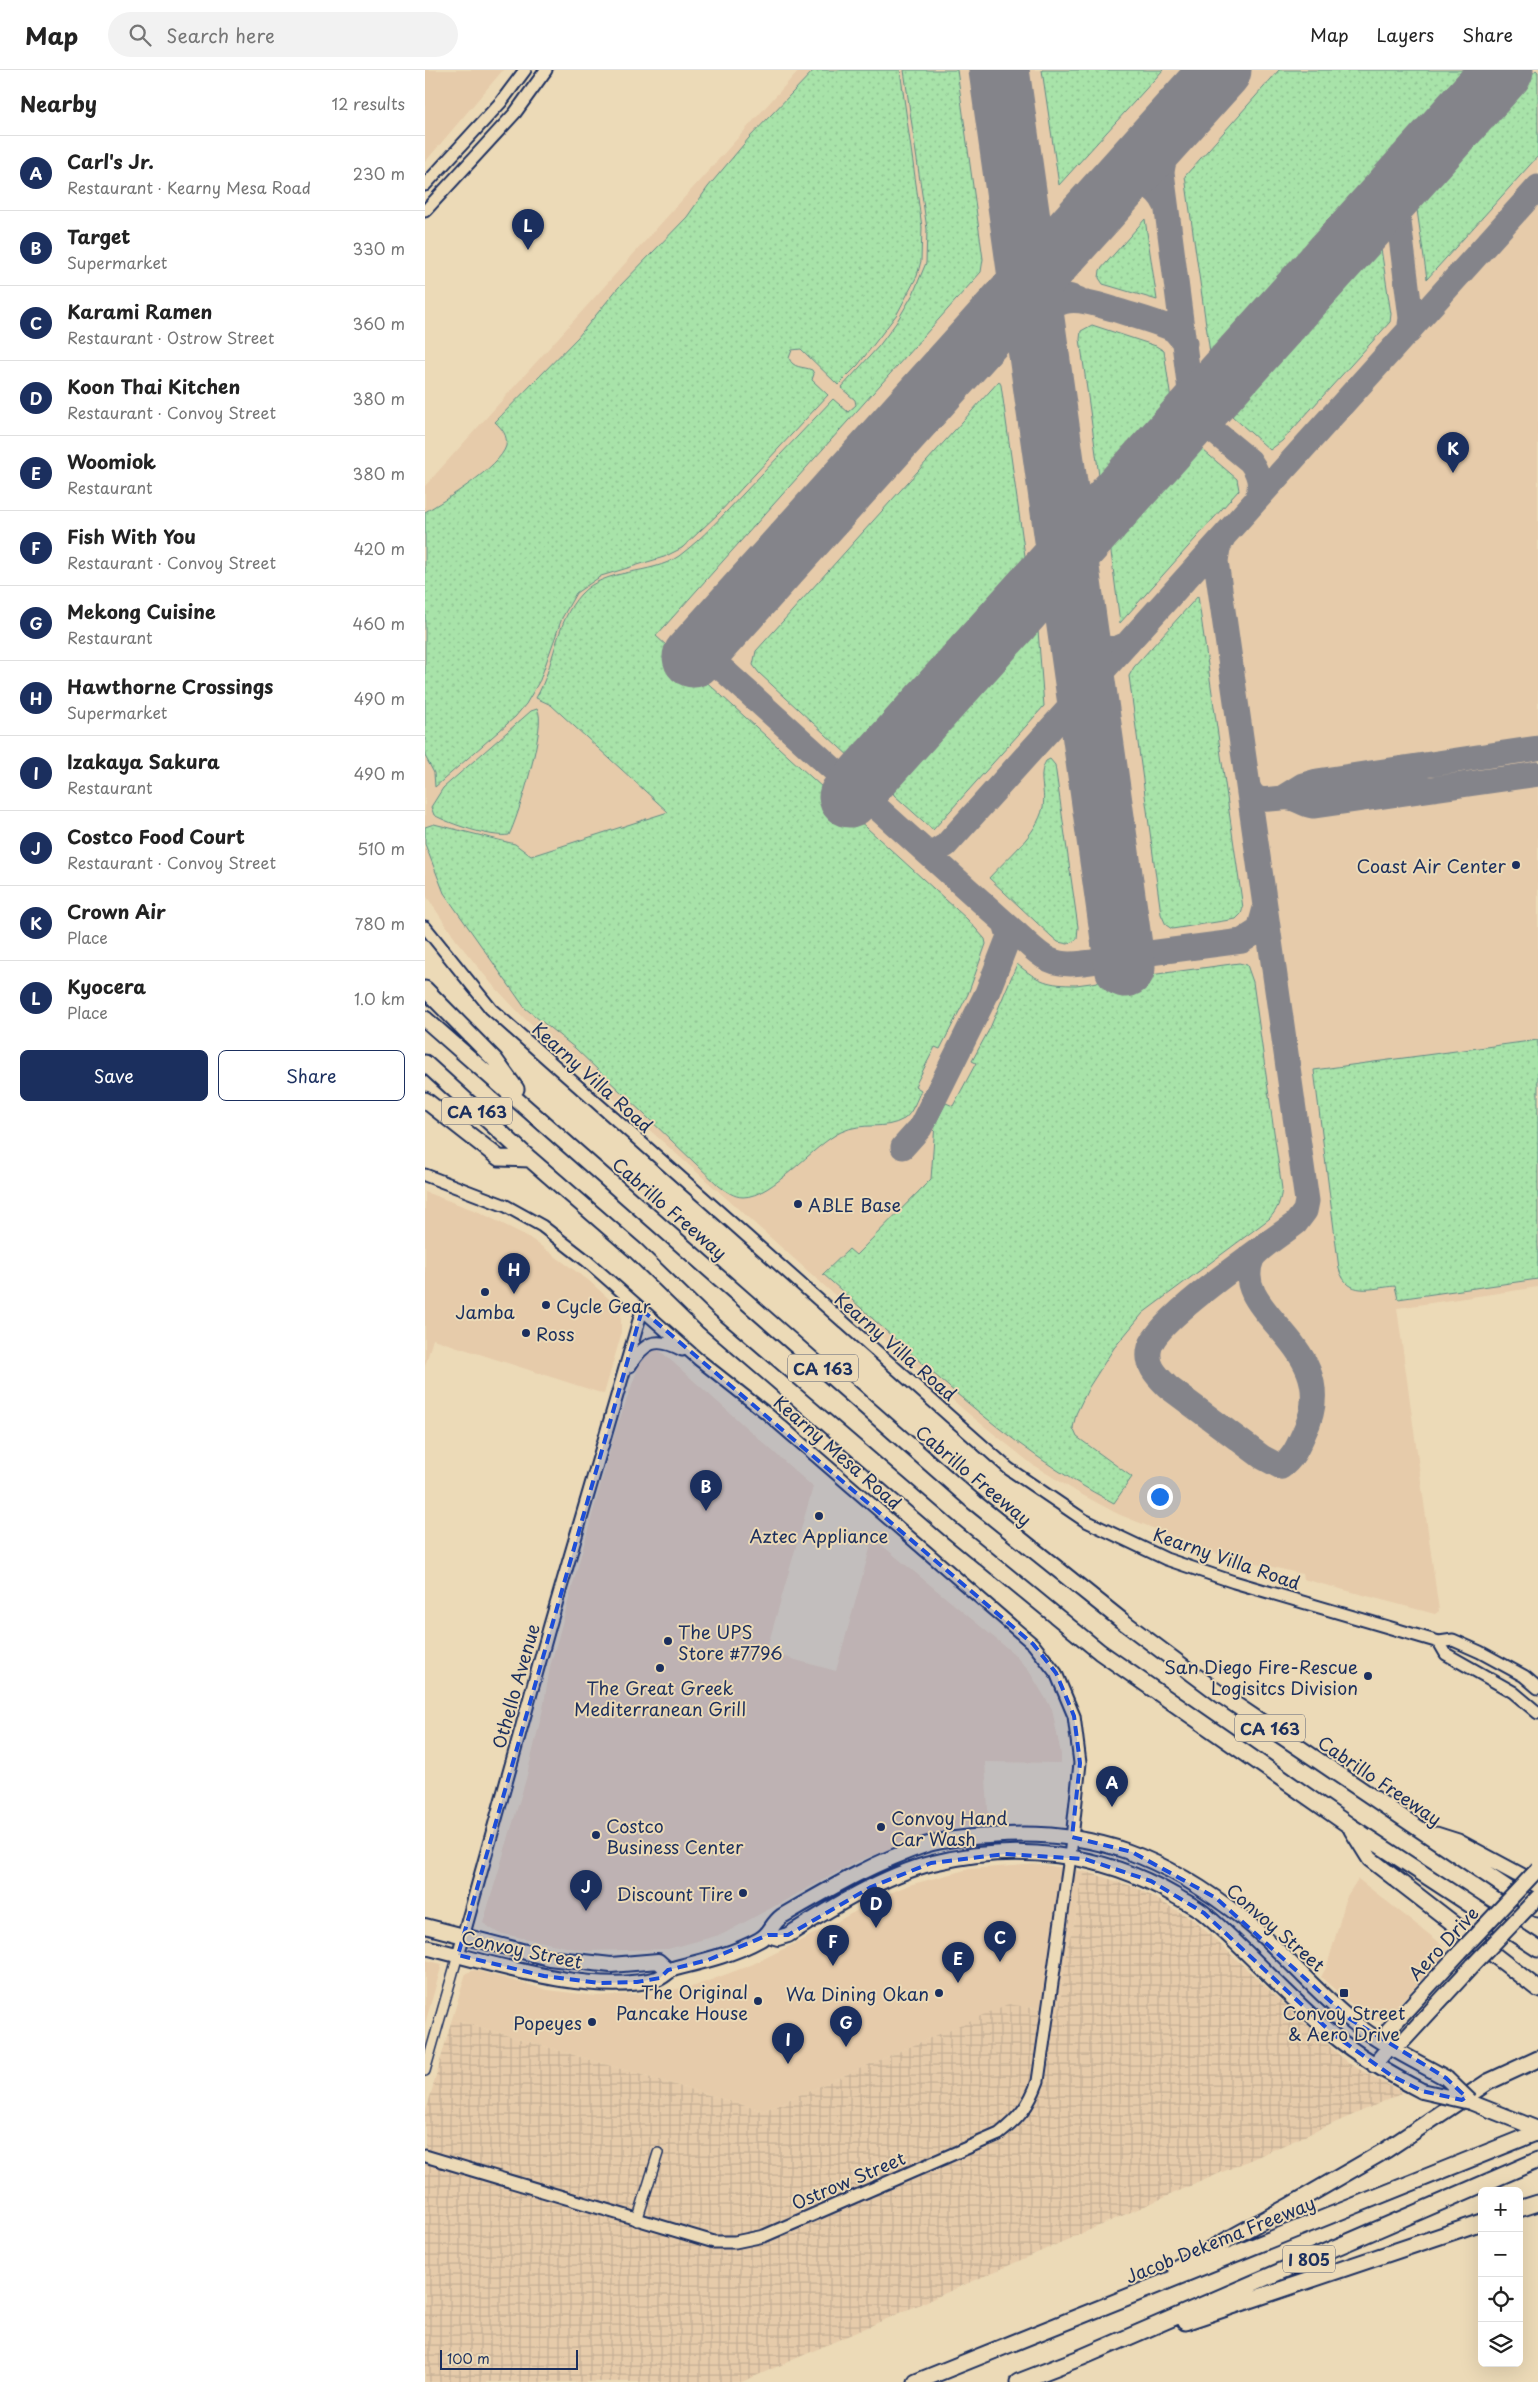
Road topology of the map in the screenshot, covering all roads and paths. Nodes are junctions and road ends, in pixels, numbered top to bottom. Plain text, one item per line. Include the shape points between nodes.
1 (525, 70) edge
2 (546, 70) edge
3 (425, 185) edge
4 (425, 211) edge
5 (425, 927) edge
6 (425, 989) edge
7 (425, 1019) edge
8 (425, 1063) edge
9 (425, 1100) edge
10 (530, 1108) junction
11 (529, 1159) junction
12 (425, 1175) edge
13 (643, 1310) junction
14 (698, 1359) junction
15 (619, 1387) junction
16 (1439, 1642) junction
17 (1538, 1688) edge
18 (1538, 1713) edge
19 (1350, 1826) junction
20 (1423, 1831) junction
21 (1072, 1837) junction
22 (1070, 1856) junction
23 (1538, 1870) edge
24 (1538, 1885) edge
25 (1538, 1897) edge
26 (1538, 1910) edge
27 (425, 1926) edge
28 (463, 1935) junction
29 (768, 1935) junction
30 (425, 1947) edge
31 (1538, 1949) edge
32 (458, 1955) junction
33 (636, 1962) junction
34 (669, 1970) junction
35 (564, 1978) junction
36 (1538, 1989) edge
37 (1389, 2047) junction
38 (1538, 2059) edge
39 (1374, 2065) junction
40 (425, 2071) edge
41 (1470, 2102) junction
42 (1538, 2131) edge
43 (658, 2153) dead end
44 (425, 2156) edge
45 (1538, 2160) edge
46 (1538, 2202) edge
47 (1523, 2208) edge
48 (637, 2221) junction
49 (1478, 2223) edge
50 (1113, 2303) junction
51 (1079, 2358) junction
52 (916, 2382) edge
53 (1018, 2382) edge

1 - 3 main road via 501,102
2 - 4 main road via 515,113
5 - 16 main road, Kearny Villa Road via 491,1009 1009,1469 1049,1498 1084,1520 1166,1559
6 - 10 highway via 495,1060
7 - 10 highway, Cabrillo Freeway / CA 163
8 - 11 highway, CA 163
9 - 11 highway via 499,1158
10 - 20 highway, Cabrillo Freeway / CA 163 via 975,1503 1221,1695
11 - 19 highway, CA 163 via 636,1251 715,1327 1018,1586 1100,1652
12 - 13 main road, Kearny Mesa Road via 506,1206 542,1226
13 - 14 main road, Kearny Mesa Road
13 - 15 main road, Othello Avenue
14 - 15 main road via 671,1344 650,1344 635,1357
14 - 21 main road, Kearny Mesa Road via 765,1412 1033,1644 1045,1658 1056,1673 1074,1716 1080,1748
15 - 28 main road, Othello Avenue
16 - 17 main road, Kearny Villa Road via 1453,1640 1480,1652 1524,1676
16 - 18 main road via 1446,1654 1513,1692
19 - 31 highway, CA 163
19 - 36 highway via 1370,1859
20 - 24 highway via 1459,1842
20 - 26 highway, Cabrillo Freeway / CA 163
21 - 22 main road, Kearny Mesa Road
21 - 29 main road, Convoy Street via 1003,1834 926,1845 863,1869 782,1916 773,1923
21 - 37 main road, Convoy Street via 1132,1852 1216,1898 1248,1923 1350,2019
22 - 29 main road, Convoy Street via 1005,1854 931,1863 871,1887 788,1936
22 - 39 main road, Convoy Street via 1125,1870 1204,1913 1333,2034
22 - 48 main road, Ostrow Street via 1038,2081 1019,2118 999,2134 764,2236 735,2242 714,2242
23 - 37 main road, Aero Drive, bridge via 1389,2029
25 - 37 main road, Aero Drive, bridge via 1404,2040
27 - 28 main road, Convoy Street
28 - 32 main road, Othello Avenue
28 - 33 main road, Convoy Street via 549,1958 611,1965
29 - 34 main road, Convoy Street via 708,1960
30 - 32 main road, Convoy Street
32 - 35 main road, Convoy Street
32 - 40 street, Othello Avenue
33 - 34 main road, Convoy Street via 658,1961
33 - 35 main road via 632,1970 623,1975 577,1973
34 - 35 main road, Convoy Street via 660,1978 637,1982 599,1983
37 - 39 main road, Aero Drive
37 - 41 main road, Convoy Street, bridge via 1446,2078
38 - 50 highway via 1488,2082 1371,2159
39 - 41 main road, Convoy Street, bridge via 1423,2091
41 - 42 main road
42 - 50 highway, Jacob Dekema Freeway / I 805
43 - 48 street
44 - 48 main road, Ostrow Street
45 - 51 highway, I 805
46 - 47 highway
49 - 51 highway
50 - 52 highway, Jacob Dekema Freeway / I 805
51 - 53 highway, I 805

